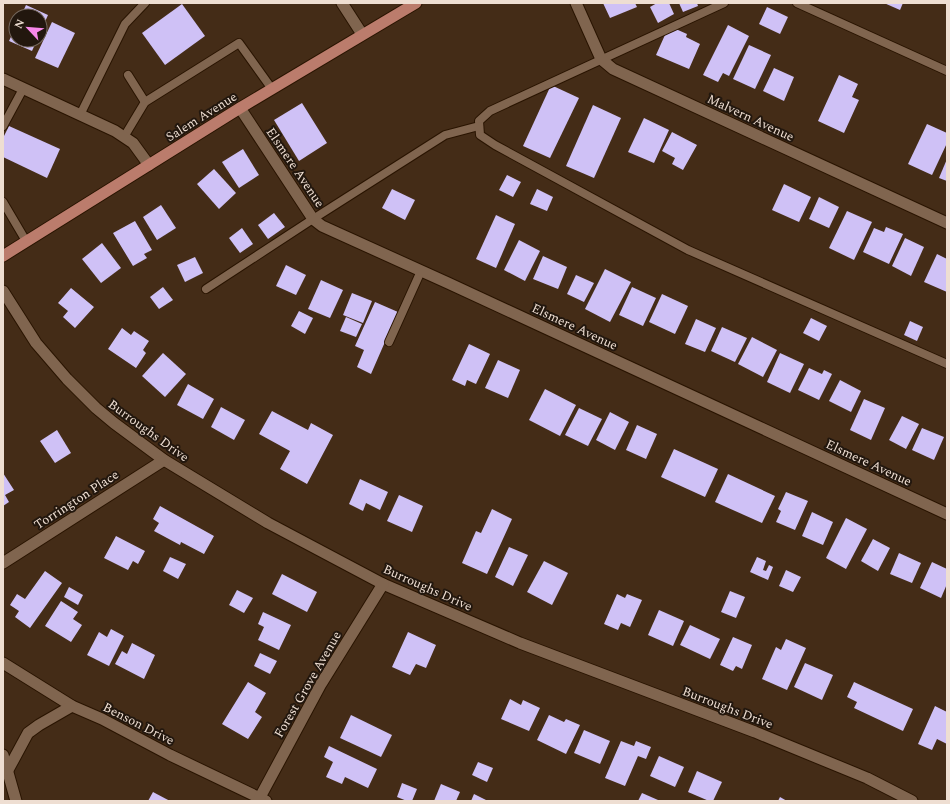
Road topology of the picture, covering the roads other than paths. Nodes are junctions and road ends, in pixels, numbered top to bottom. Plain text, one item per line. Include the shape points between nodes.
1 (145, 3) edge
2 (342, 3) edge
3 (416, 3) edge
4 (576, 3) edge
5 (724, 3) edge
6 (797, 3) edge
7 (362, 34) junction
8 (601, 59) junction
9 (947, 71) edge
10 (128, 75) dead end
11 (3, 79) edge
12 (23, 89) junction
13 (272, 89) junction
14 (145, 102) junction
15 (240, 108) junction
16 (80, 115) junction
17 (3, 126) edge
18 (479, 131) junction
19 (124, 137) junction
20 (149, 165) junction
21 (3, 202) edge
22 (313, 219) junction
23 (947, 223) edge
24 (26, 242) junction
25 (3, 256) edge
26 (421, 271) junction
27 (206, 289) dead end
28 (3, 291) edge
29 (389, 342) dead end
30 (947, 364) edge
31 (164, 460) junction
32 (947, 514) edge
33 (3, 563) edge
34 (383, 584) junction
35 (3, 663) edge
36 (72, 706) junction
37 (3, 755) edge
38 (8, 770) junction
39 (261, 800) edge
40 (16, 801) edge
41 (910, 801) edge

1 - 16 lane via 125,24
2 - 7 street
3 - 7 main road, Salem Avenue
4 - 8 street, Malvern Avenue
5 - 8 lane
6 - 9 lane
7 - 13 main road, Salem Avenue
8 - 18 lane via 490,111 479,121
8 - 23 street, Malvern Avenue via 613,69
10 - 14 lane
11 - 12 street
12 - 16 street
12 - 17 lane
13 - 14 lane via 239,43
13 - 15 main road, Salem Avenue
14 - 19 lane
15 - 20 main road, Salem Avenue
15 - 22 street, Elsmere Avenue
16 - 19 street
18 - 22 lane via 464,130 445,135
18 - 30 lane via 495,145 688,250
19 - 20 street via 133,144
20 - 24 main road, Salem Avenue
21 - 24 lane
22 - 26 street, Elsmere Avenue via 332,232
22 - 27 lane
24 - 25 main road, Salem Avenue
26 - 29 lane
26 - 32 street, Elsmere Avenue
28 - 31 street, Burroughs Drive via 36,343 67,380 114,423
31 - 33 street, Torrington Place
31 - 34 street, Burroughs Drive via 268,523
34 - 39 street, Forest Grove Avenue via 321,684
34 - 41 street, Burroughs Drive via 520,643 755,732 867,778
35 - 36 street, Benson Drive
36 - 38 street via 28,733
36 - 39 street, Benson Drive
37 - 38 street
38 - 40 street

